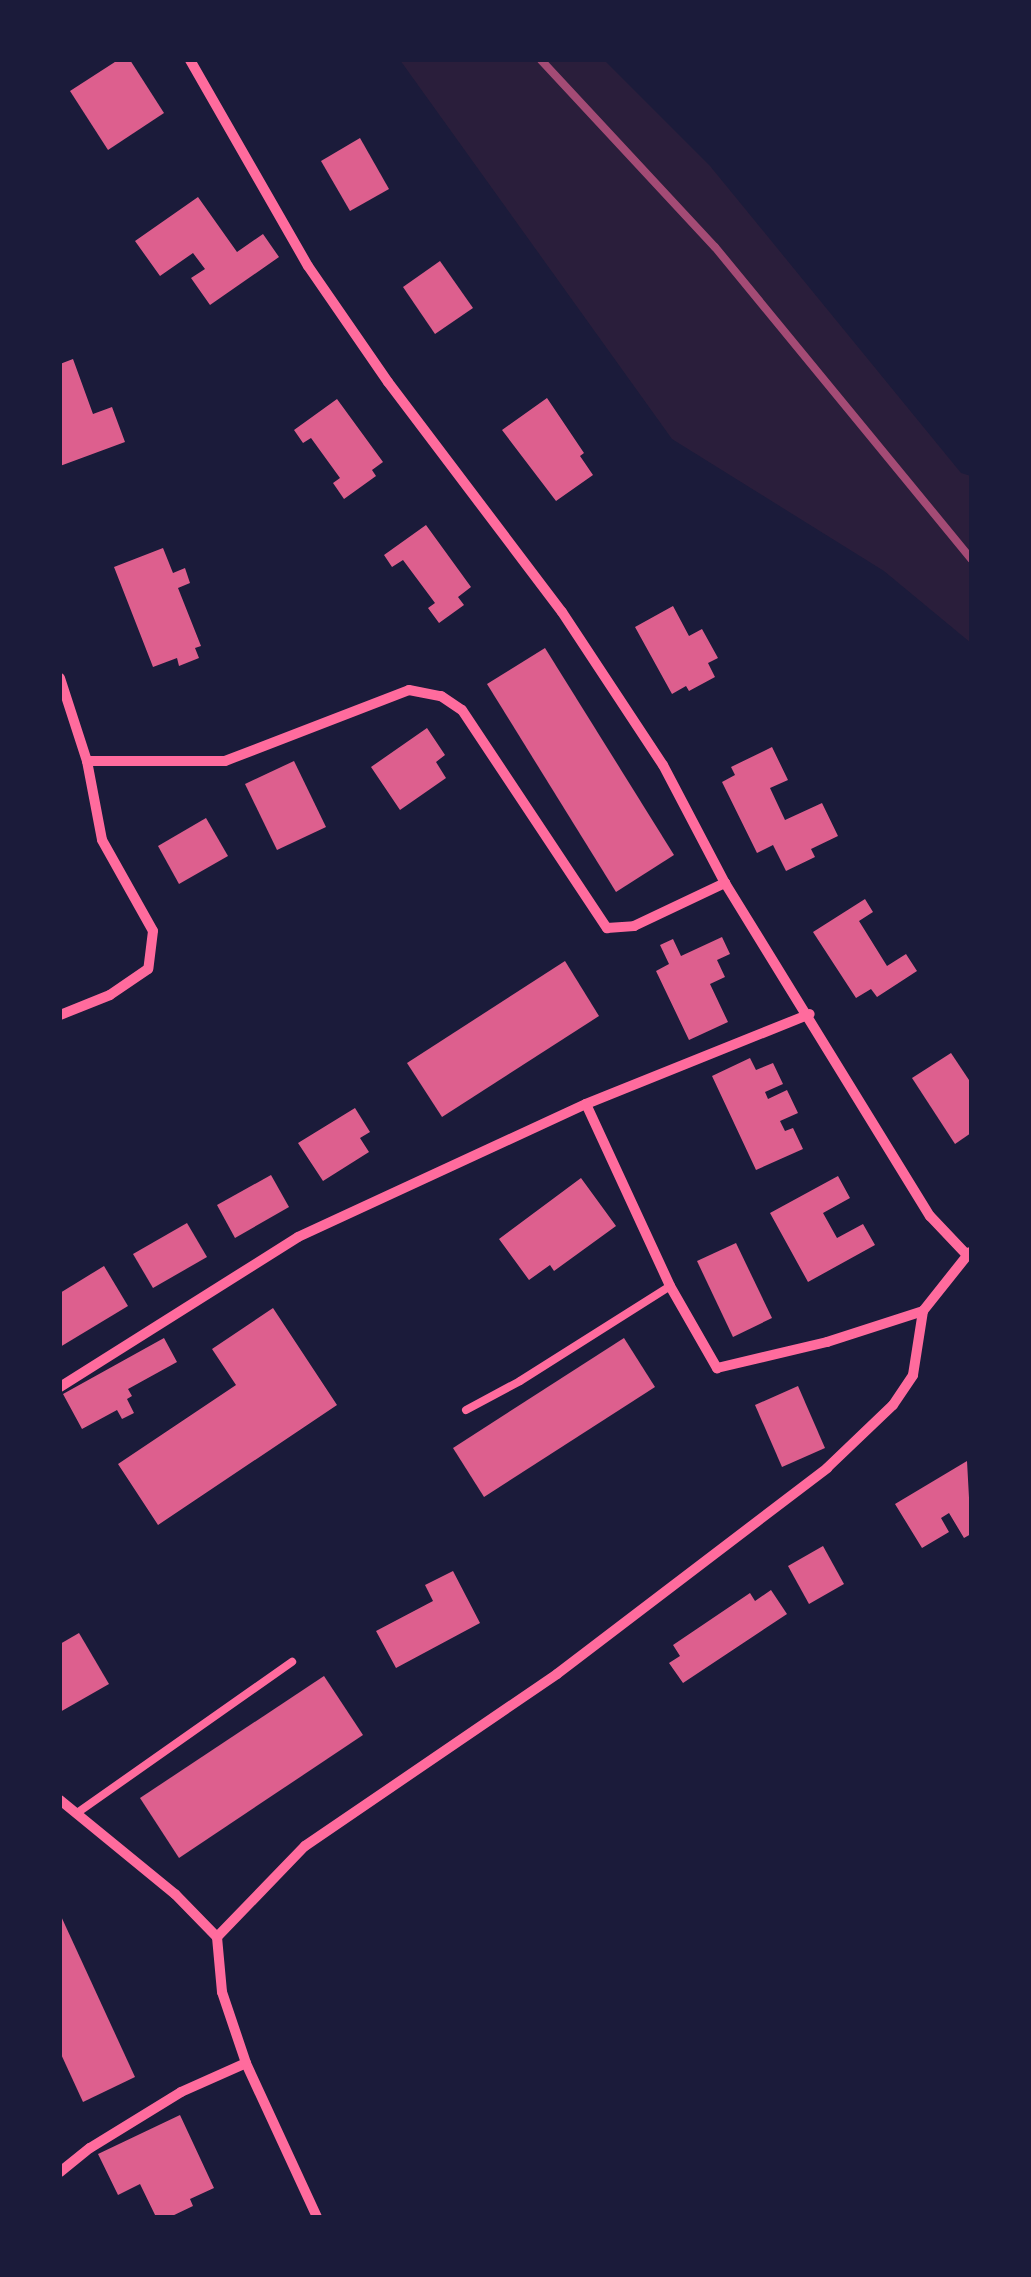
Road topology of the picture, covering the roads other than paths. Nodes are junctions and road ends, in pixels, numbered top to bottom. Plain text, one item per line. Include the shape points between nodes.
1 (190, 60) edge
2 (60, 678) edge
3 (87, 762) junction
4 (726, 882) junction
5 (810, 1014) junction
6 (60, 1015) edge
7 (586, 1104) junction
8 (969, 1253) edge
9 (670, 1286) junction
10 (923, 1310) junction
11 (60, 1387) edge
12 (466, 1410) dead end
13 (292, 1662) dead end
14 (60, 1800) edge
15 (77, 1814) junction
16 (217, 1937) junction
17 (246, 2063) junction
18 (60, 2172) edge
19 (317, 2217) edge

1 - 4 street via 308,266 562,612 663,765
2 - 3 street
3 - 4 street via 225,761 408,690 440,696 462,710 607,928 634,926
3 - 6 street via 102,840 152,932 148,969
4 - 5 street
5 - 7 street
5 - 8 street via 930,1216
7 - 9 street
7 - 11 street via 298,1237
8 - 10 street
9 - 10 street via 717,1368
9 - 12 lane
10 - 16 street via 913,1376 893,1405 827,1468 557,1674 304,1846
13 - 15 lane
14 - 15 street
15 - 16 street
16 - 17 street via 222,1992
17 - 18 street via 180,2092
17 - 19 street

